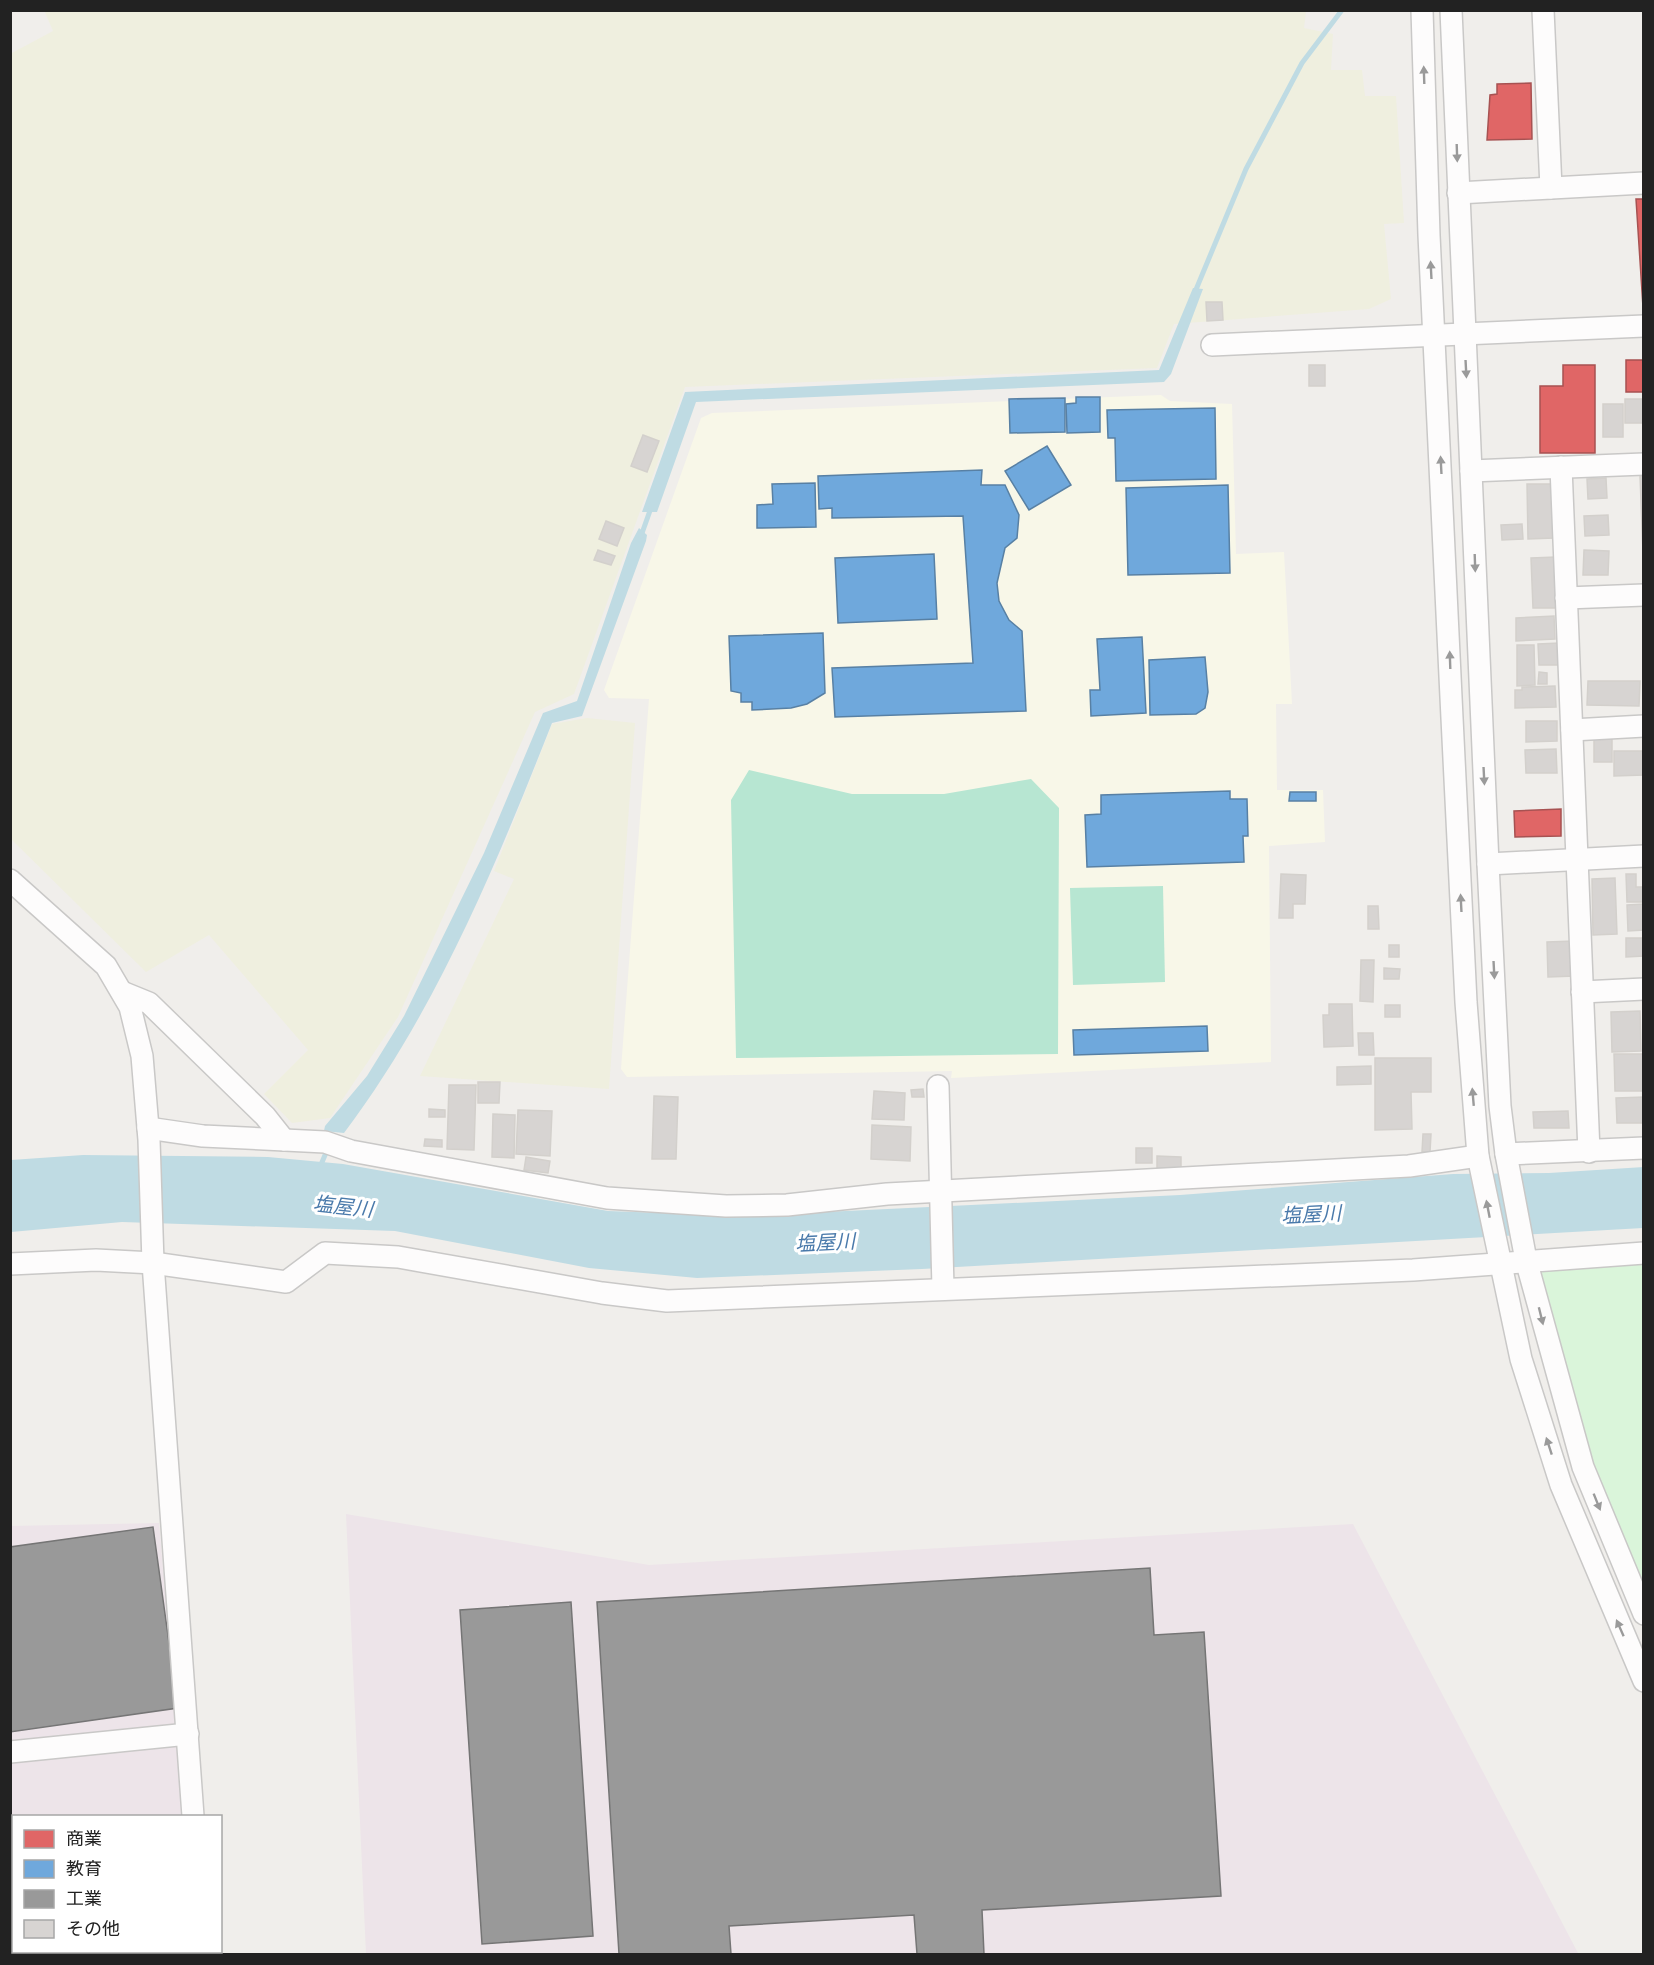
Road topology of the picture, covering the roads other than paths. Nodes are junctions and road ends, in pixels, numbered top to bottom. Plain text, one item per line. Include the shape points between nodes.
1 (1422, 10) edge
2 (1451, 10) edge
3 (1543, 10) edge
4 (1644, 183) edge
5 (1551, 188) junction
6 (1458, 194) junction
7 (1644, 326) edge
8 (1464, 334) junction
9 (1434, 336) junction
10 (1212, 345) dead end
11 (1644, 464) edge
12 (1561, 467) junction
13 (1471, 471) junction
14 (1644, 595) edge
15 (1566, 598) junction
16 (1644, 726) edge
17 (1572, 730) junction
18 (1644, 856) edge
19 (1577, 859) junction
20 (1488, 864) junction
21 (10, 880) edge
22 (1644, 989) edge
23 (122, 992) junction
24 (1582, 992) junction
25 (938, 1086) dead end
26 (149, 1134) junction
27 (284, 1140) junction
28 (1644, 1148) edge
29 (1588, 1152) junction
30 (1506, 1154) junction
31 (1478, 1156) junction
32 (940, 1191) junction
33 (1644, 1253) edge
34 (1526, 1260) junction
35 (1498, 1262) junction
36 (153, 1263) junction
37 (10, 1264) edge
38 (943, 1289) junction
39 (1644, 1614) edge
40 (1644, 1681) edge
41 (188, 1734) junction
42 (10, 1752) edge
43 (193, 1815) edge

9 -> 1 street
2 -> 6 street
3 - 5 street
4 - 5 street
5 - 6 street
6 - 8 street
7 - 8 street
8 - 9 street
8 -> 13 street
9 - 10 street
31 -> 9 street via 1466,1002
11 - 12 street
12 - 13 street
12 - 15 street
13 -> 20 street
14 - 15 street
15 - 17 street
16 - 17 street
17 - 19 street
18 - 19 street
19 - 20 street
19 - 24 street
20 -> 30 street via 1500,1106
21 - 23 street via 106,966
22 - 24 street
23 - 26 street via 130,1007 142,1056
23 - 27 street via 148,1003 265,1116
24 - 29 street
25 - 32 street
26 - 27 street
26 - 36 street
27 - 32 street via 325,1142 361,1153 608,1198 726,1206 787,1205
28 - 29 street
29 - 30 street
30 - 34 street
31 - 32 street via 1409,1166
35 -> 31 street
32 - 38 street
33 - 34 street
34 - 35 street
34 -> 39 street via 1583,1467
35 - 38 street via 1413,1270
40 -> 35 street via 1561,1485 1521,1359
36 - 37 street via 96,1260
36 - 38 street via 286,1282 325,1253 398,1257 667,1301
36 - 41 street
41 - 42 street
41 - 43 street

